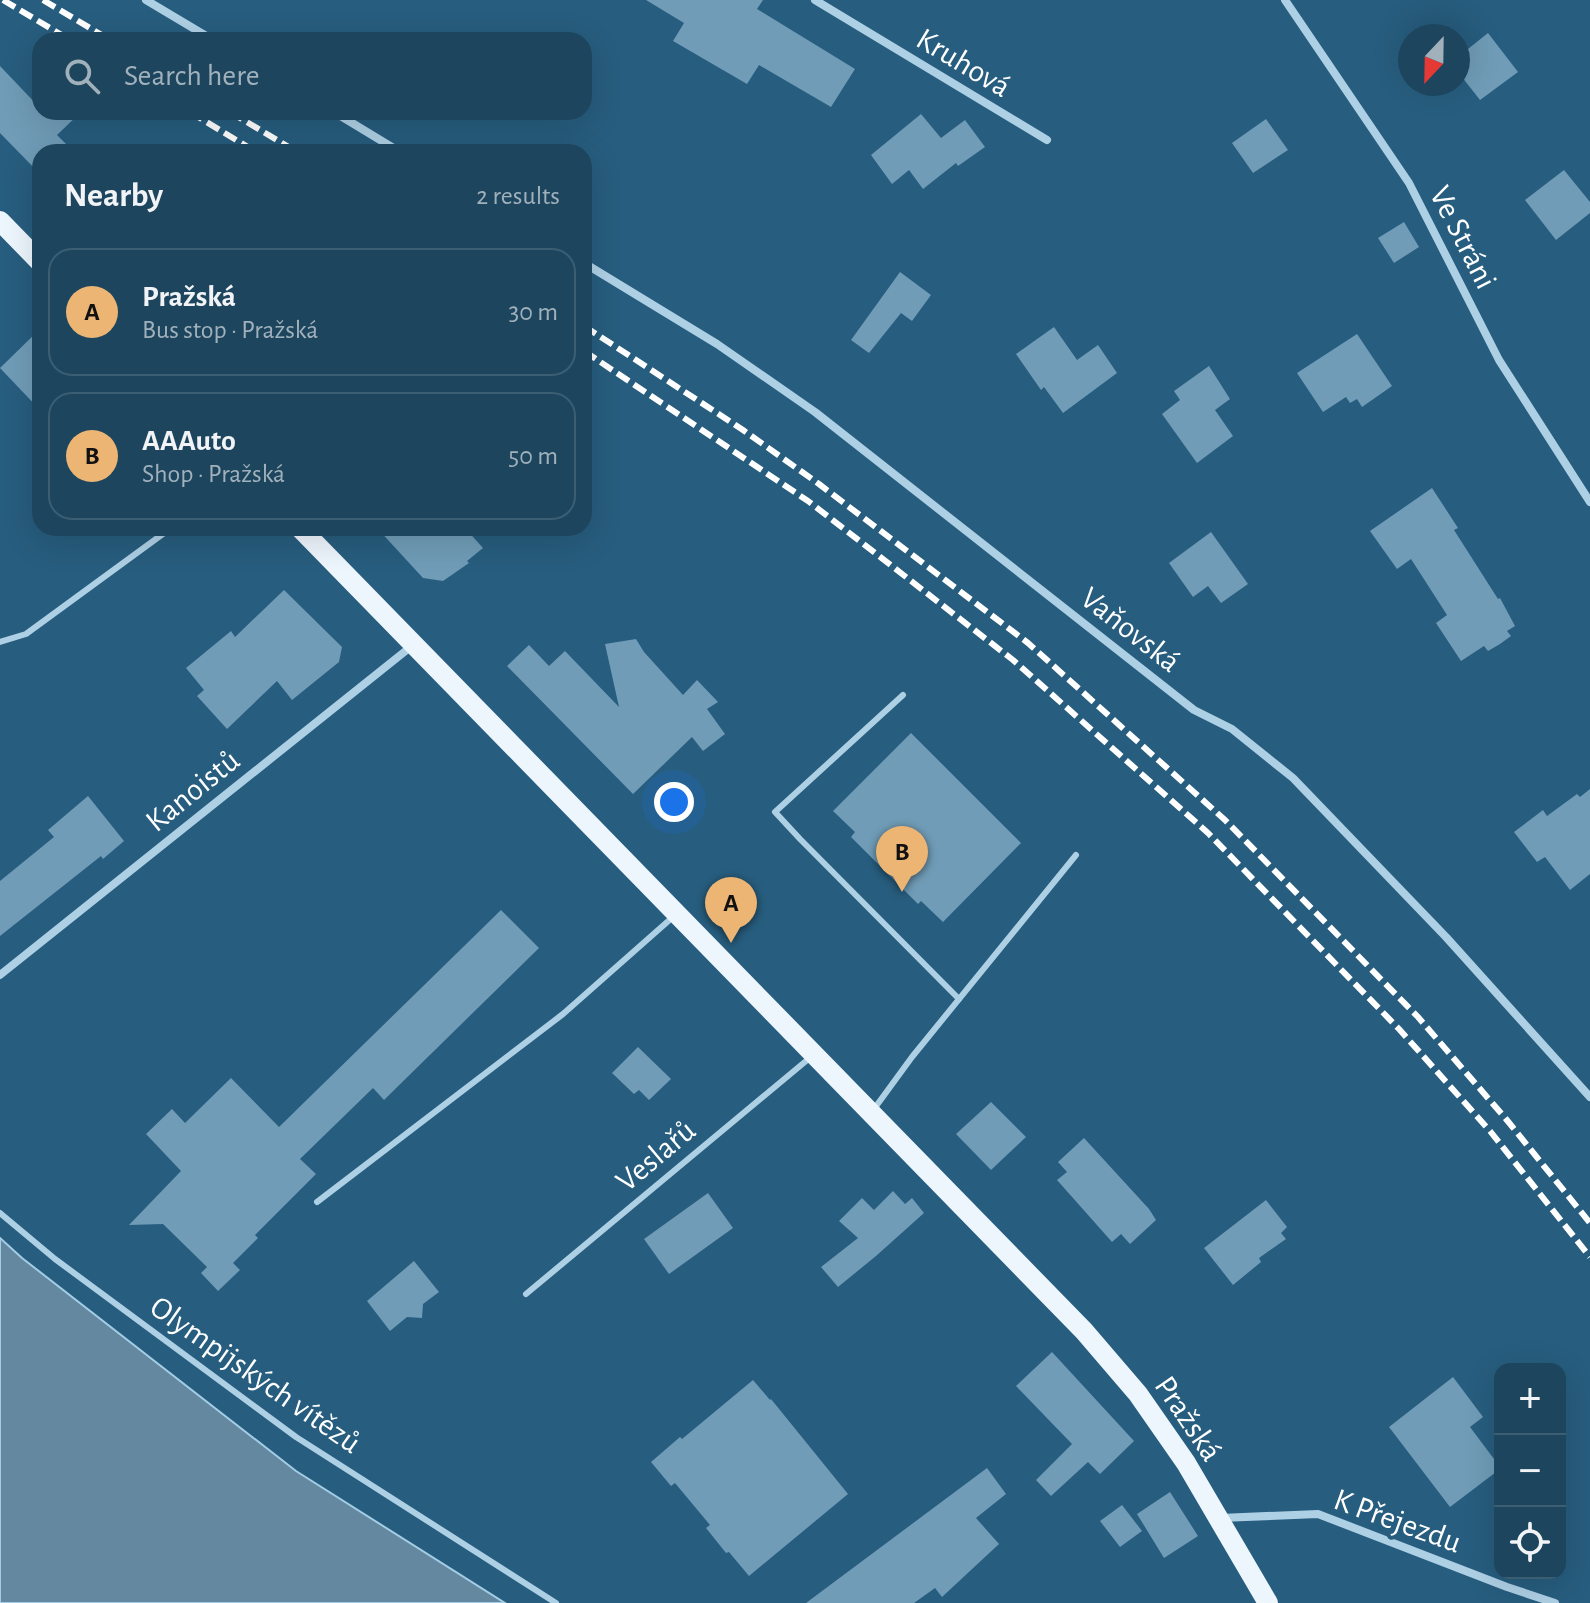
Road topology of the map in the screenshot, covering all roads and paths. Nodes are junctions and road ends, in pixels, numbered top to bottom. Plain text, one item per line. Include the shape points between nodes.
1 (146, 0) edge
2 (815, 0) edge
3 (1285, 0) edge
4 (200, 32) edge
5 (347, 120) edge
6 (1047, 140) dead end
7 (387, 144) edge
8 (0, 221) edge
9 (32, 254) edge
10 (592, 268) edge
11 (1590, 502) edge
12 (160, 536) edge
13 (308, 536) edge
14 (0, 642) edge
15 (414, 644) junction
16 (903, 695) dead end
17 (1076, 855) dead end
18 (677, 914) junction
19 (0, 975) edge
20 (959, 999) junction
21 (814, 1054) junction
22 (1590, 1097) edge
23 (872, 1112) junction
24 (317, 1202) dead end
25 (0, 1213) edge
26 (526, 1294) dead end
27 (1219, 1518) junction
28 (556, 1603) edge
29 (1268, 1603) edge
30 (1555, 1603) edge

1 - 4 street
2 - 6 street, Kruhová
3 - 11 street, Ve Stráni via 1409,183 1499,360
5 - 7 street
8 - 9 main road
10 - 22 street, Vaňovská via 815,412 1194,710 1232,729 1293,778
12 - 14 lane via 26,634
13 - 15 main road, Pražská
15 - 18 main road, Pražská
15 - 19 street, Kanoistů
16 - 20 lane via 775,812
17 - 20 lane
18 - 21 main road, Pražská
18 - 24 lane via 563,1014
20 - 23 lane
21 - 23 main road, Pražská
21 - 26 lane, Veslařů
23 - 27 main road, Pražská via 1129,1383
25 - 28 lane, Olympijských vítězů via 296,1437
27 - 29 main road, Pražská
27 - 30 street, K Přejezdu via 1318,1514

